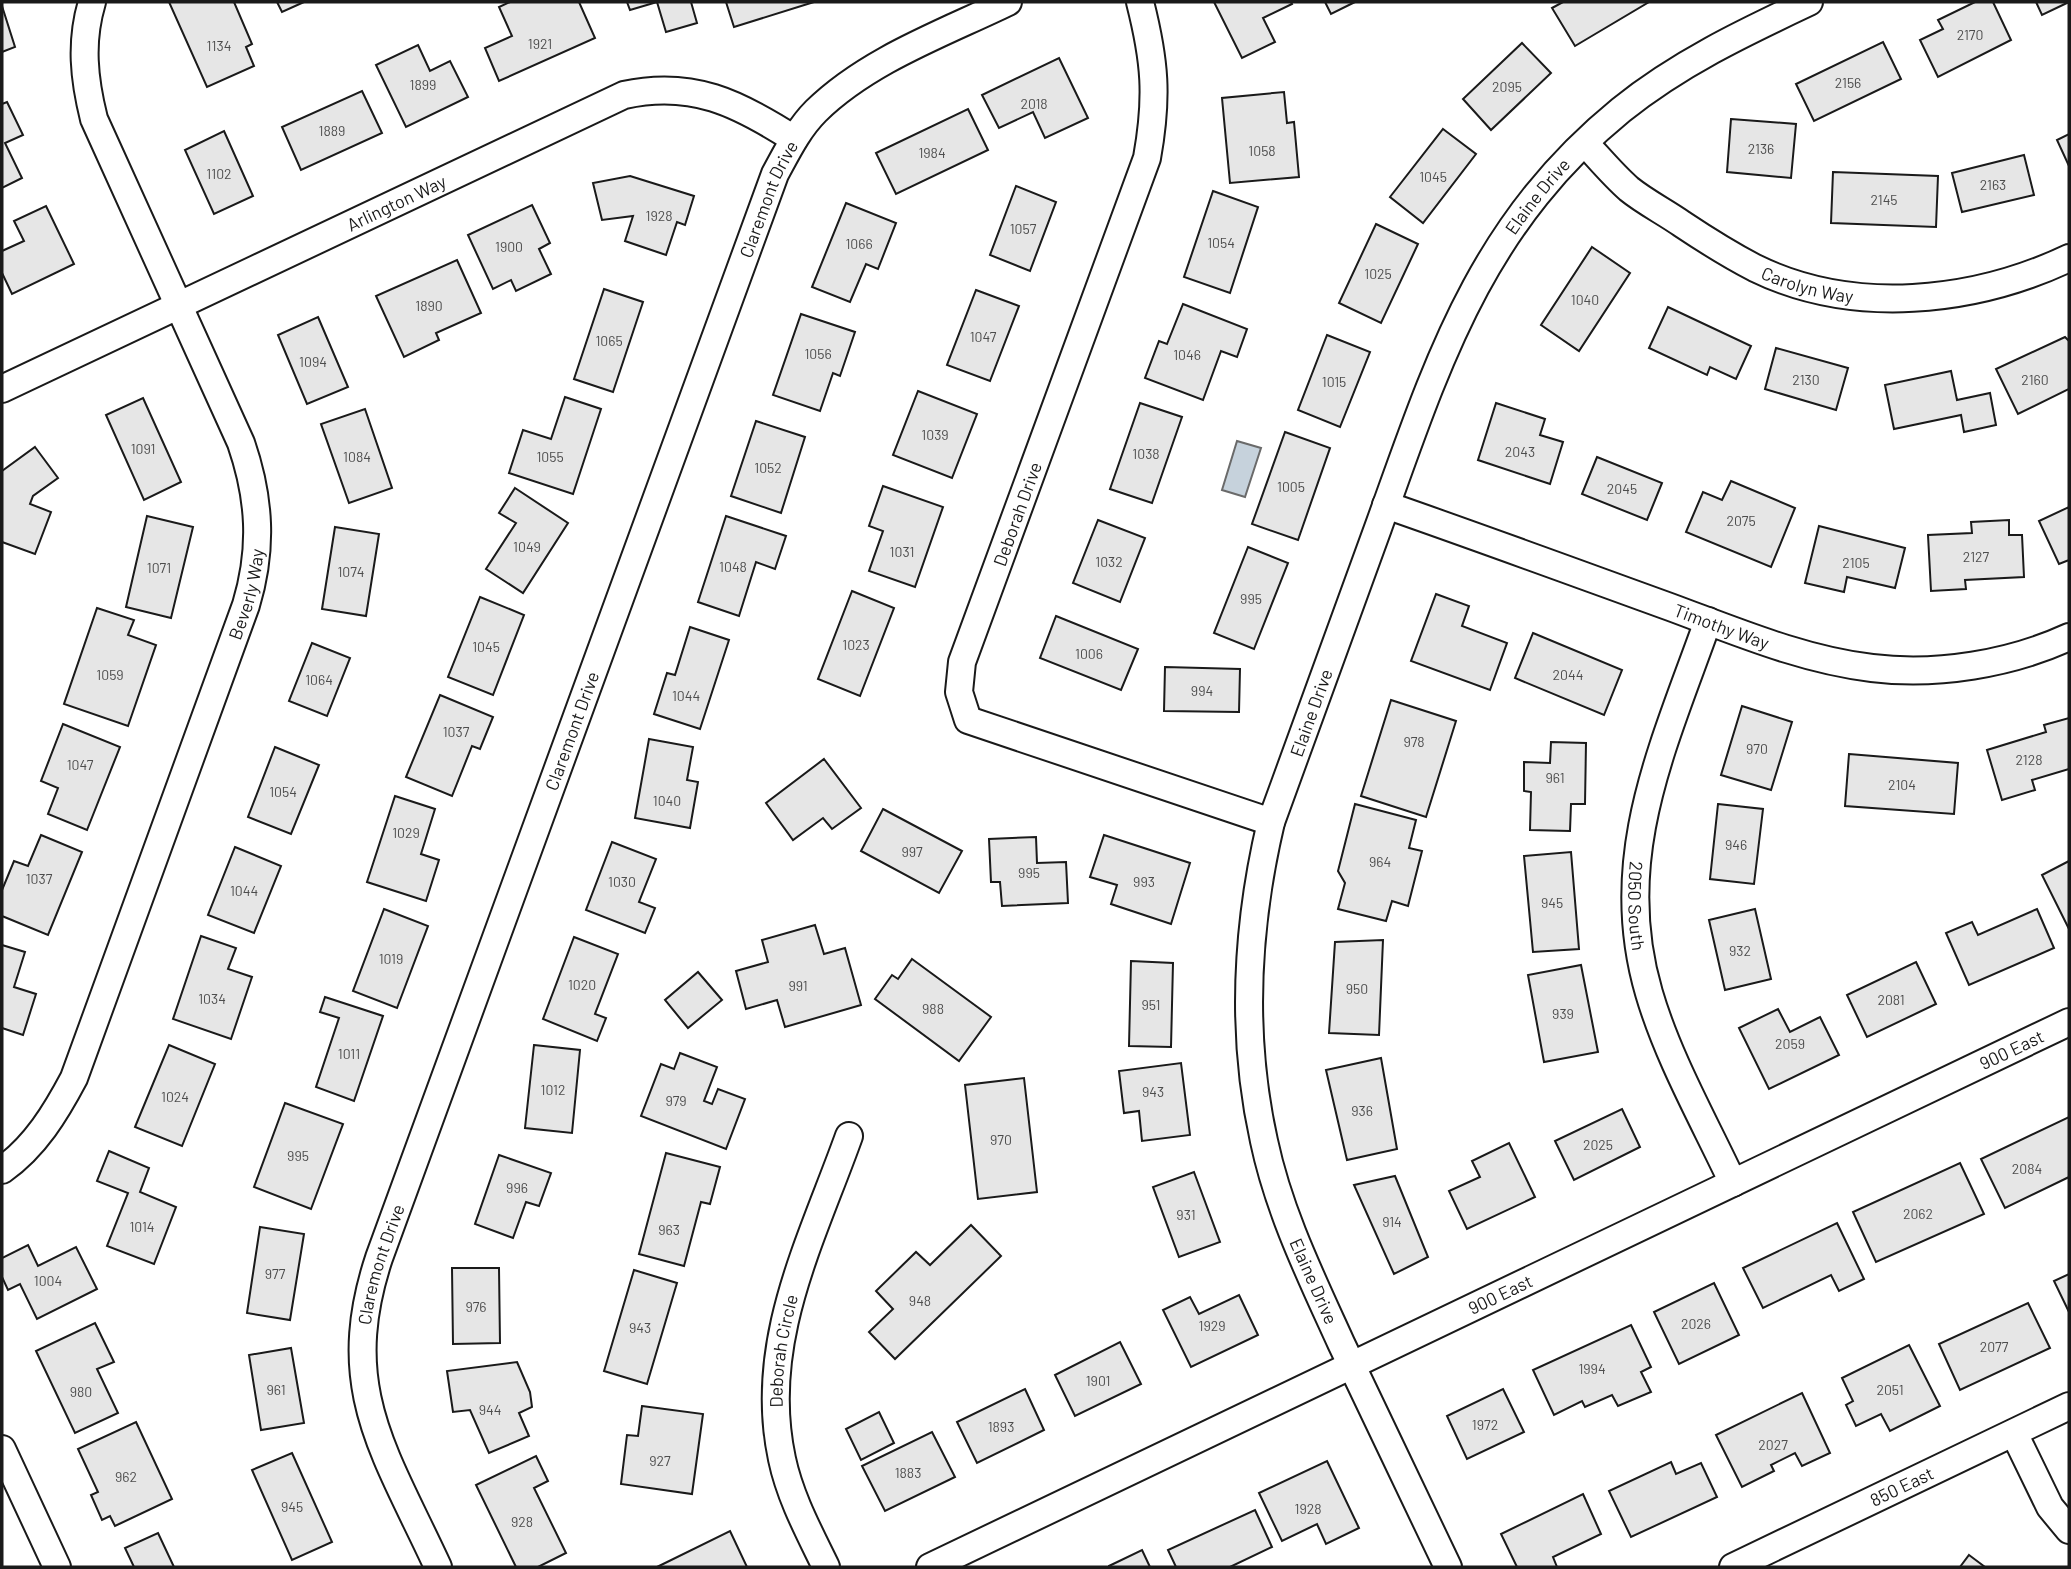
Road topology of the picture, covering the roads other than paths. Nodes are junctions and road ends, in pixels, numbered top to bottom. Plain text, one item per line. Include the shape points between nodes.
1 (93, 2) edge
2 (1008, 2) edge
3 (1140, 2) edge
4 (1809, 2) edge
5 (794, 139) junction
6 (1585, 143) junction
7 (2069, 258) edge
8 (178, 304) junction
9 (2, 390) edge
10 (1386, 505) junction
11 (1708, 621) junction
12 (2069, 637) edge
13 (1271, 822) junction
14 (2069, 1022) edge
15 (849, 1136) dead end
16 (2, 1170) edge
17 (1733, 1183) junction
18 (1352, 1365) junction
19 (2069, 1406) edge
20 (2014, 1433) junction
21 (2, 1449) edge
22 (2069, 1530) edge
23 (57, 1567) edge
24 (438, 1567) edge
25 (826, 1567) edge
26 (930, 1567) edge
27 (1448, 1567) edge
28 (1733, 1567) edge

1 - 8 street, Beverly Way via 84,66 94,119
2 - 5 street, Claremont Drive via 874,68 816,111
3 - 13 street, Deborah Drive via 1153,50 1155,87 1147,158 962,662 961,705 968,720
4 - 6 street, Elaine Drive via 1657,82
5 - 8 street, Arlington Way via 738,106 708,96 678,89 624,95
5 - 24 street, Claremont Drive via 756,224 368,1290 360,1355 372,1420
6 - 7 street, Carolyn Way via 1629,189 1714,246 1758,269 1804,284 1851,295 1943,296 2026,276
6 - 10 street, Elaine Drive via 1527,207 1479,277 1442,354
8 - 9 street, Arlington Way
8 - 16 street, Beverly Way via 251,471 259,525 254,580 74,1078 35,1140
10 - 11 street, Timothy Way
10 - 13 street, Elaine Drive
11 - 12 street, Timothy Way via 1799,652 1874,669 1990,662
11 - 17 street, 2050 South via 1645,801 1636,848 1634,898 1648,993
13 - 18 street, Elaine Drive via 1258,875 1247,985 1255,1091 1264,1142 1293,1237
14 - 17 street, 900 East
15 - 25 street, Deborah Circle via 785,1312 776,1351 776,1425 785,1472
17 - 18 street, 900 East
18 - 26 street, 900 East
18 - 27 street, Elaine Drive
19 - 20 street, 850 East
20 - 22 street via 2044,1496
20 - 28 street, 850 East
21 - 23 street

